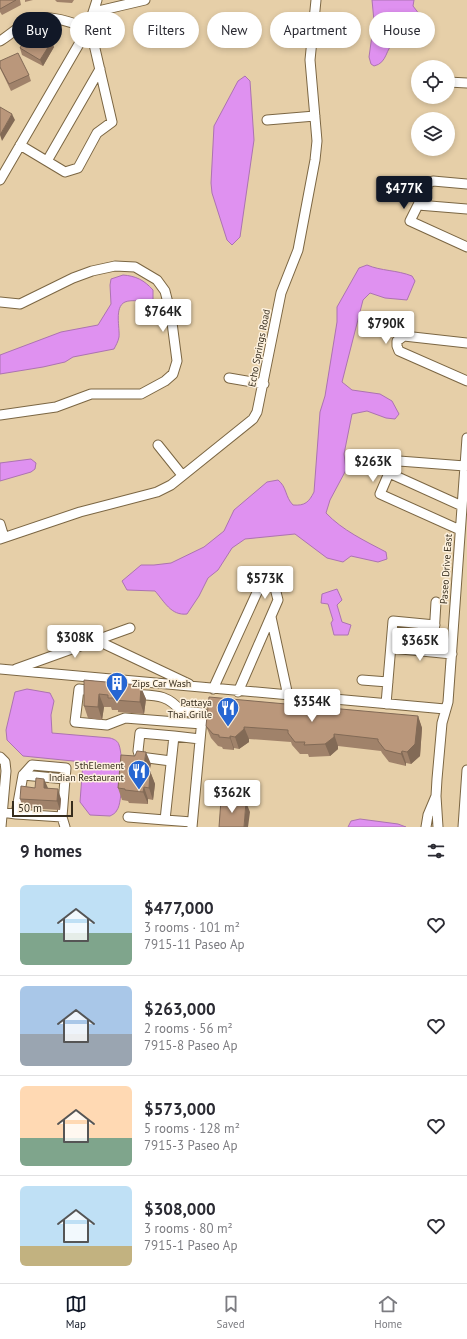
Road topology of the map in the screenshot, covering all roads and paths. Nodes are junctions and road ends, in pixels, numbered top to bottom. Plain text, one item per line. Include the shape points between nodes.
1 (97, 0) edge
2 (142, 0) edge
3 (316, 0) edge
4 (94, 12) joint
5 (70, 25) edge
6 (0, 41) edge
7 (77, 48) edge
8 (95, 48) edge
9 (100, 70) junction
10 (455, 82) edge
11 (467, 83) edge
12 (315, 116) junction
13 (267, 120) dead end
14 (20, 145) junction
15 (0, 159) edge
16 (47, 161) junction
17 (9, 164) junction
18 (0, 180) edge
19 (467, 184) edge
20 (418, 205) junction
21 (467, 209) edge
22 (467, 247) edge
23 (0, 302) edge
24 (467, 343) edge
25 (229, 378) dead end
26 (467, 381) edge
27 (264, 384) junction
28 (0, 415) edge
29 (467, 438) edge
30 (158, 445) dead end
31 (465, 466) junction
32 (389, 473) junction
33 (182, 475) junction
34 (462, 506) junction
35 (0, 524) edge
36 (460, 530) junction
37 (2, 538) edge
38 (436, 602) dead end
39 (271, 617) junction
40 (434, 625) junction
41 (130, 628) dead end
42 (96, 640) junction
43 (391, 648) junction
44 (433, 652) junction
45 (452, 654) junction
46 (0, 669) edge
47 (13, 670) junction
48 (362, 680) dead end
49 (388, 682) junction
50 (194, 686) junction
51 (213, 689) junction
52 (108, 692) edge
53 (238, 692) junction
54 (123, 693) edge
55 (288, 696) junction
56 (386, 704) junction
57 (446, 710) junction
58 (202, 724) junction
59 (174, 736) junction
60 (200, 739) junction
61 (0, 757) edge
62 (171, 762) junction
63 (467, 770) edge
64 (3, 771) edge
65 (436, 796) junction
66 (1, 812) edge
67 (16, 814) junction
68 (128, 817) dead end
69 (62, 818) junction
70 (165, 820) junction
71 (192, 824) edge
72 (2, 827) edge
73 (65, 827) edge
74 (426, 827) edge
75 (438, 827) edge
76 (463, 827) edge

1 - 4 street
2 - 4 street
3 - 12 street, Echo Springs Road via 310,60
5 - 6 street via 56,19 41,18 27,22
7 - 14 street
8 - 9 street
9 - 16 street
9 - 16 street via 112,122 97,133 78,168 65,172
10 - 11 street
12 - 13 street
12 - 27 street, Echo Springs Road via 315,160 298,250 281,293
14 - 16 street
14 - 17 street
15 - 17 street
17 - 18 street
19 - 20 street via 433,181 426,187
20 - 21 street
20 - 22 street via 410,221
23 - 28 street via 20,304 73,278 115,266 135,267 157,280 165,291 177,361 173,374 166,381 141,394 90,394 56,407
24 - 26 street via 404,336 398,341 397,346 399,351
25 - 27 street
27 - 33 street, Echo Springs Road via 253,419
29 - 31 street, Paseo Drive East
30 - 33 street
31 - 32 street via 399,461 392,466
31 - 34 street, Paseo Drive East
32 - 34 street
32 - 36 street via 380,494
33 - 37 street, Echo Springs Road via 171,485 157,492 80,512
34 - 36 street, Paseo Drive East
35 - 37 street
36 - 45 street, Paseo Drive East
38 - 40 street
39 - 51 street via 278,600 274,584 259,588
39 - 53 street
39 - 55 street
40 - 43 street via 393,621
40 - 44 street
41 - 42 street
42 - 47 street
42 - 50 street
43 - 44 street
43 - 49 street
44 - 45 street
45 - 57 street, Paseo Drive East
46 - 47 street
47 - 50 street
48 - 49 street
49 - 56 street
50 - 51 street
51 - 53 street
52 - 58 street via 79,689 75,722 107,725 125,718
53 - 55 street
54 - 58 street via 159,696 172,701 181,711 203,711
55 - 56 street
56 - 57 street
57 - 65 street, Paseo Drive East via 442,723
58 - 60 street
59 - 60 street
59 - 62 street
59 - 62 street via 140,733 140,757
60 - 71 street
61 - 64 street via 5,762
62 - 70 street
63 - 76 street
64 - 66 street
65 - 74 street, Paseo Drive East
65 - 75 street, Paseo Drive East
66 - 67 street
66 - 72 street
67 - 69 street
67 - 69 street via 23,775 65,779
68 - 70 street
69 - 73 street
70 - 71 street

